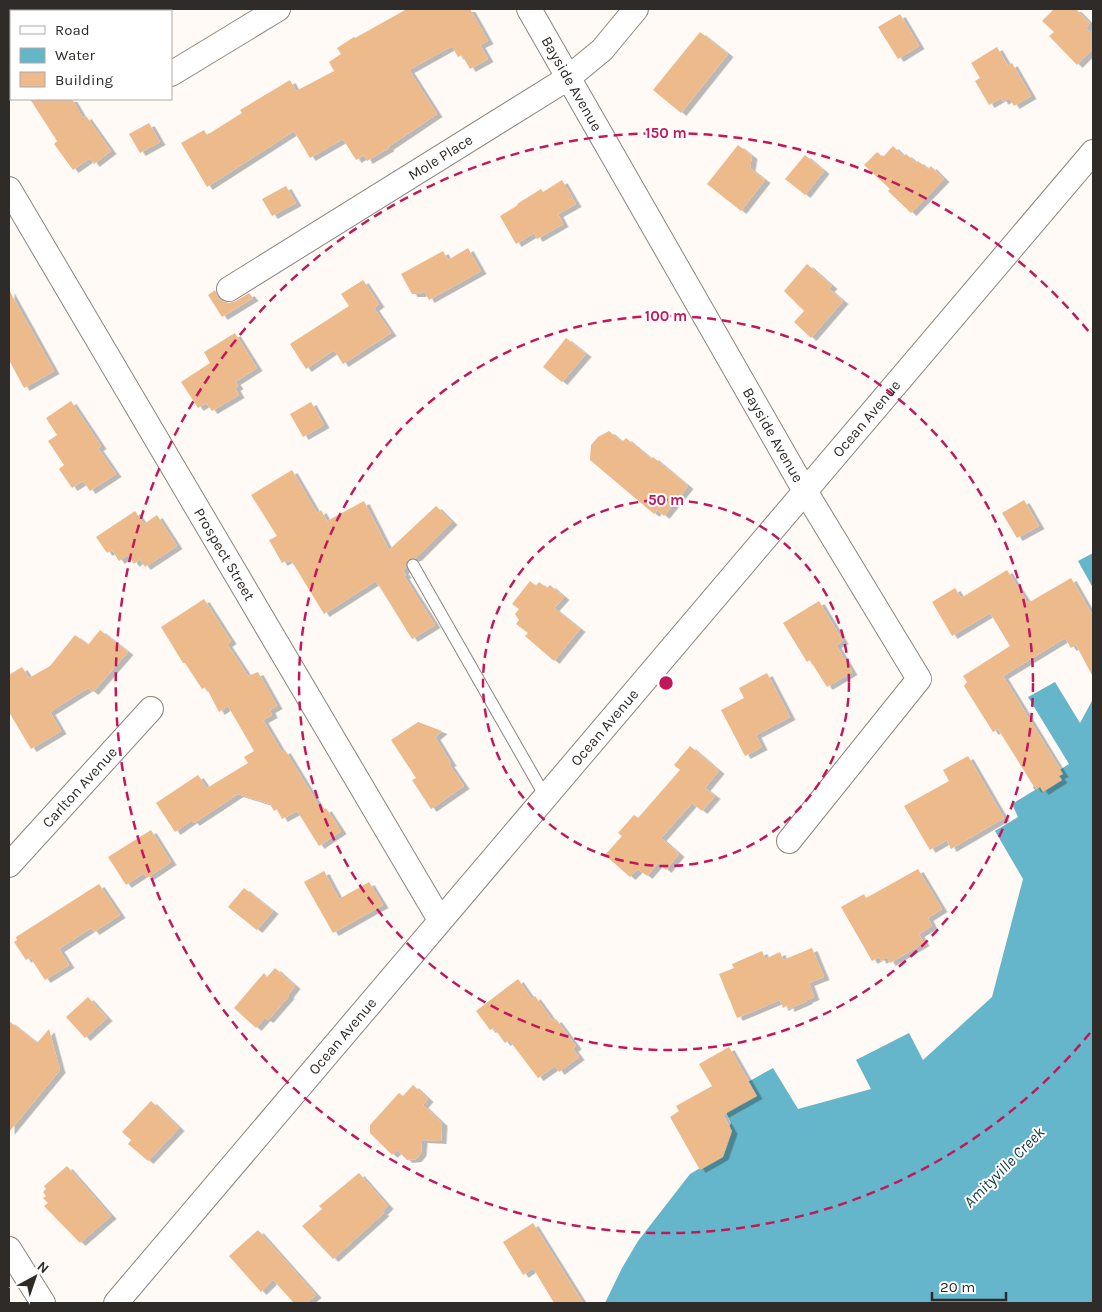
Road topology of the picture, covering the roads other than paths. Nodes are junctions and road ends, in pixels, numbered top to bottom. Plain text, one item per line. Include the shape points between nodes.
1 (278, 9) edge
2 (529, 9) edge
3 (636, 9) edge
4 (172, 73) edge
5 (568, 78) junction
6 (1093, 152) edge
7 (9, 189) edge
8 (229, 290) dead end
9 (805, 491) junction
10 (413, 566) dead end
11 (151, 709) dead end
12 (545, 796) junction
13 (789, 842) dead end
14 (12, 851) edge
15 (440, 920) junction
16 (9, 1249) edge
17 (43, 1303) edge
18 (116, 1303) edge

1 - 4 street
2 - 5 street, Bayside Avenue
3 - 5 street, Mole Place via 602,50
5 - 8 street, Mole Place
5 - 9 street, Bayside Avenue
6 - 9 street, Ocean Avenue
7 - 15 street, Prospect Street
9 - 12 street, Ocean Avenue
9 - 13 street, Bayside Avenue via 919,679
10 - 12 lane
11 - 14 street, Carlton Avenue
12 - 15 street, Ocean Avenue
15 - 18 street, Ocean Avenue
16 - 17 street

